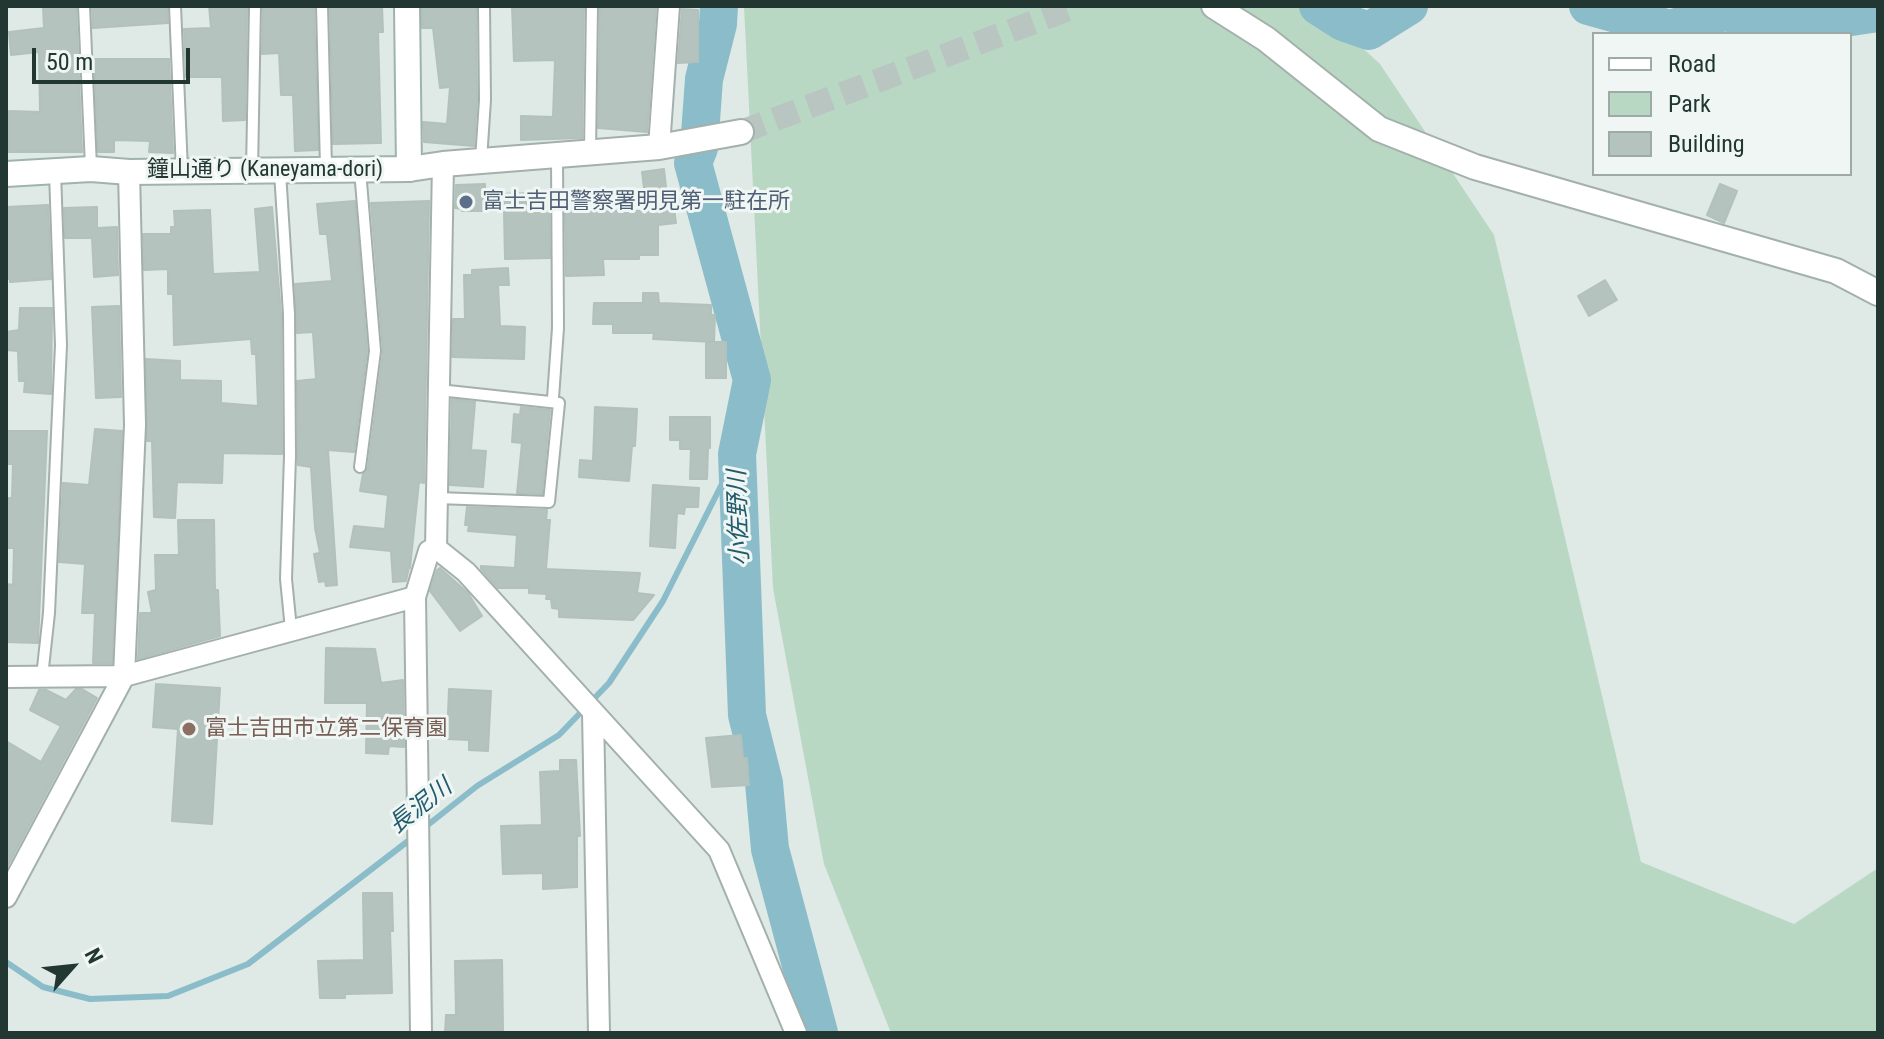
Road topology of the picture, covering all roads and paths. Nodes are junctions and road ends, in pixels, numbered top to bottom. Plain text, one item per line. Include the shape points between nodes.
1 (84, 6) edge
2 (175, 6) edge
3 (255, 6) edge
4 (322, 6) edge
5 (407, 6) edge
6 (484, 6) edge
7 (592, 6) edge
8 (669, 6) edge
9 (1214, 6) edge
10 (729, 134) tunnel mouth
11 (659, 147) junction
12 (590, 152) junction
13 (557, 155) junction
14 (481, 161) junction
15 (443, 164) junction
16 (91, 169) junction
17 (409, 169) junction
18 (280, 170) junction
19 (326, 170) junction
20 (360, 170) junction
21 (182, 171) junction
22 (252, 171) junction
23 (55, 172) junction
24 (129, 172) junction
25 (6, 174) edge
26 (1878, 293) edge
27 (439, 390) junction
28 (551, 401) junction
29 (360, 467) dead end
30 (437, 498) junction
31 (436, 548) junction
32 (415, 597) junction
33 (291, 629) junction
34 (124, 676) junction
35 (6, 677) edge
36 (42, 677) junction
37 (593, 712) junction
38 (6, 897) edge
39 (421, 1033) edge
40 (599, 1033) edge
41 (796, 1033) edge

1 - 16 lane
2 - 21 lane
3 - 22 lane
4 - 19 lane
5 - 17 street, 鐘山通り (Kaneyama-dori)
6 - 14 lane
7 - 12 lane
8 - 11 street
9 - 26 street via 1266,39 1379,129 1475,167 1836,271
10 - 11 street
11 - 12 street
12 - 13 street
13 - 14 street
13 - 28 lane via 558,328
14 - 15 street
15 - 17 street
15 - 27 street
16 - 23 street, 鐘山通り (Kaneyama-dori)
16 - 24 street, 鐘山通り (Kaneyama-dori)
17 - 20 street, 鐘山通り (Kaneyama-dori)
18 - 19 street, 鐘山通り (Kaneyama-dori)
18 - 22 street, 鐘山通り (Kaneyama-dori)
18 - 33 lane via 288,294 286,579
19 - 20 street, 鐘山通り (Kaneyama-dori)
20 - 29 lane via 375,351
21 - 22 street, 鐘山通り (Kaneyama-dori)
21 - 24 street, 鐘山通り (Kaneyama-dori)
23 - 25 street, 鐘山通り (Kaneyama-dori)
23 - 36 lane via 61,345
24 - 34 street via 135,425
27 - 28 lane
27 - 30 street
28 - 30 lane via 559,403 549,502
30 - 31 street
31 - 32 street via 429,551
31 - 37 street via 466,572
32 - 33 street
32 - 39 street
33 - 34 street
34 - 36 street
34 - 38 street
35 - 36 street
37 - 40 street
37 - 41 street via 719,850

